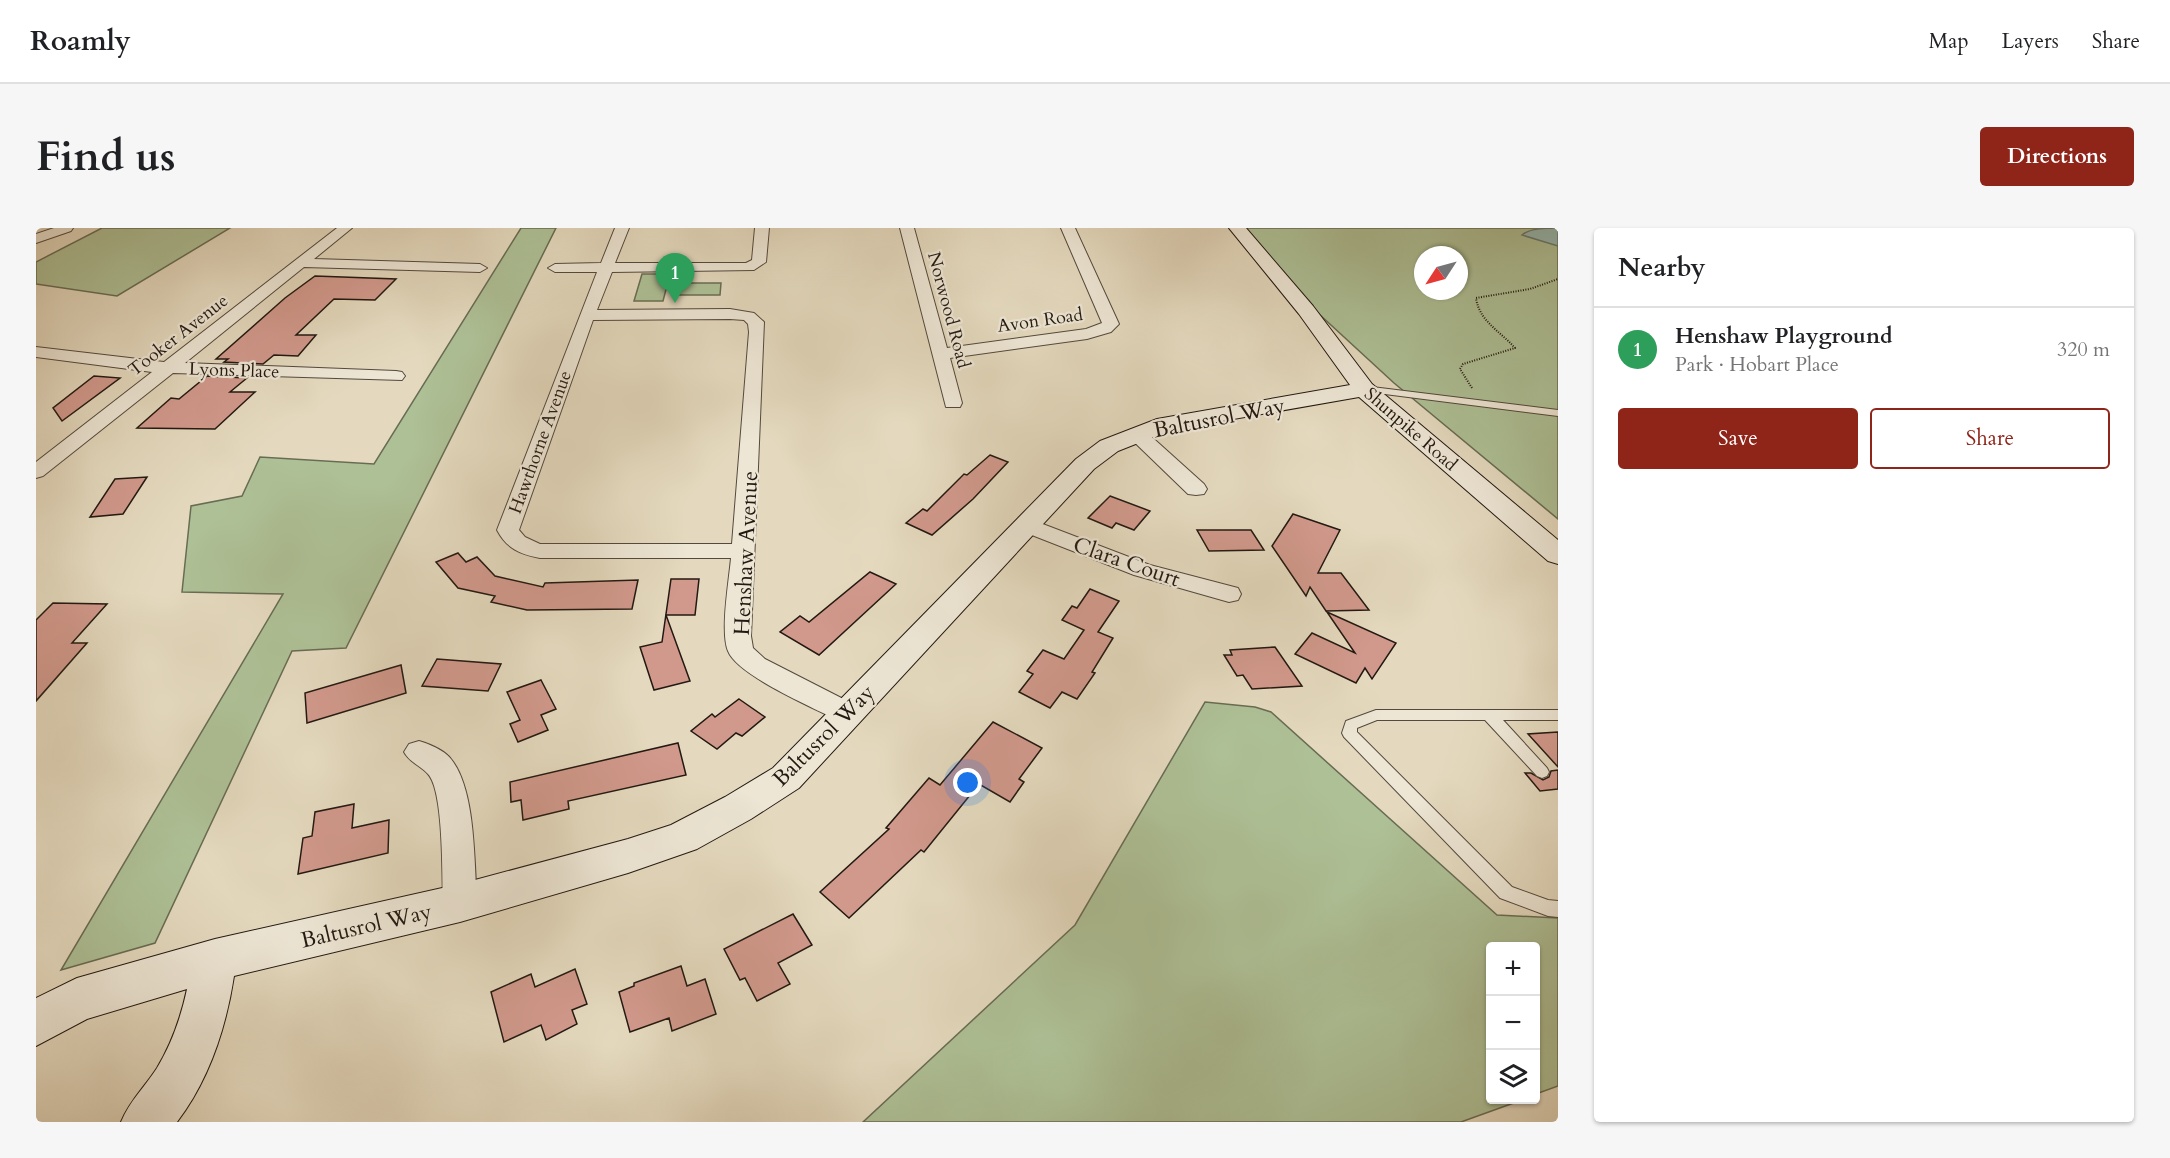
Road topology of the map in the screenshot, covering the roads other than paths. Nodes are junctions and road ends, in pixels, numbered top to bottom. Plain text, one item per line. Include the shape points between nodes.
1 (66, 228) edge
2 (345, 228) edge
3 (622, 228) edge
4 (762, 228) edge
5 (907, 228) edge
6 (1068, 228) edge
7 (1237, 228) edge
8 (36, 240) edge
9 (300, 263) junction
10 (607, 267) junction
11 (480, 268) dead end
12 (555, 268) dead end
13 (587, 315) junction
14 (36, 352) edge
15 (940, 354) junction
16 (168, 368) junction
17 (396, 376) dead end
18 (1364, 389) junction
19 (953, 403) dead end
20 (1558, 413) edge
21 (1137, 434) junction
22 (36, 472) edge
23 (1196, 489) dead end
24 (1027, 525) junction
25 (743, 551) junction
26 (1558, 555) edge
27 (1229, 594) dead end
28 (847, 713) junction
29 (1558, 715) edge
30 (1489, 716) junction
31 (419, 752) dead end
32 (1542, 772) dead end
33 (460, 903) junction
34 (1558, 909) edge
35 (215, 960) junction
36 (36, 1023) edge
37 (146, 1122) edge

1 - 8 street
2 - 9 street, Tooker Avenue
3 - 10 street, Hawthorne Avenue
4 - 10 street via 759,262 749,267
5 - 15 street, Norwood Road
6 - 15 street, Avon Road via 1111,324 1087,334
7 - 18 street, Shunpike Road via 1306,310
9 - 11 street
9 - 16 street, Tooker Avenue
10 - 12 street
10 - 13 street, Hawthorne Avenue
13 - 25 street, Henshaw Avenue via 741,314 756,322
13 - 25 street, Hawthorne Avenue via 507,530 513,540 524,548 552,552
14 - 16 street, Lyons Place
15 - 19 street, Norwood Road
16 - 17 street, Lyons Place
16 - 22 street, Tooker Avenue
18 - 20 lane
18 - 21 street, Baltusrol Way via 1165,424
18 - 26 street, Shunpike Road
21 - 23 street
21 - 24 street, Baltusrol Way via 1109,446 1085,464
24 - 27 street, Clara Court via 1142,570
24 - 28 street, Baltusrol Way
25 - 28 street, Henshaw Avenue via 738,636 741,651 756,666
28 - 33 street, Baltusrol Way via 786,778 683,837
29 - 30 lane
30 - 32 lane
30 - 34 lane via 1376,715 1351,725 1349,733 1506,893
31 - 33 street via 440,766 453,794
33 - 35 street, Baltusrol Way
35 - 36 street, Baltusrol Way via 77,1000
35 - 37 street via 208,1005 195,1043 174,1085

